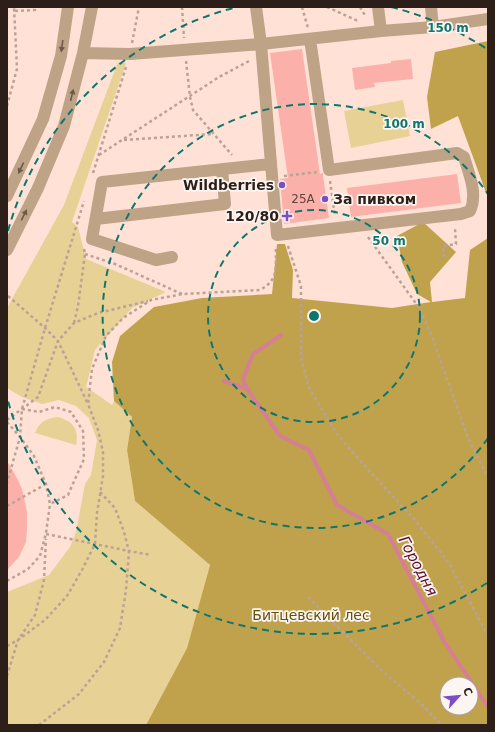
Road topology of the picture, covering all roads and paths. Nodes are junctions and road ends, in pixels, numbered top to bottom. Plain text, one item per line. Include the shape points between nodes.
1 (14, 7) edge
2 (34, 7) edge
3 (68, 7) edge
4 (92, 7) edge
5 (139, 7) edge
6 (182, 7) edge
7 (256, 7) edge
8 (302, 7) edge
9 (327, 7) edge
10 (378, 7) edge
11 (431, 7) edge
12 (14, 12) junction
13 (488, 19) edge
14 (359, 21) dead end
15 (434, 27) junction
16 (380, 31) junction
17 (310, 39) junction
18 (261, 49) junction
19 (185, 50) junction
20 (83, 53) junction
21 (130, 54) junction
22 (190, 97) junction
23 (7, 106) edge
24 (213, 134) junction
25 (123, 140) junction
26 (98, 156) junction
27 (270, 164) junction
28 (242, 166) junction
29 (222, 169) junction
30 (329, 170) junction
31 (271, 177) junction
32 (92, 178) dead end
33 (7, 196) edge
34 (85, 200) dead end
35 (80, 214) junction
36 (454, 215) junction
37 (96, 219) junction
38 (81, 222) dead end
39 (360, 225) junction
40 (337, 228) junction
41 (280, 234) junction
42 (84, 246) dead end
43 (7, 250) edge
44 (85, 254) junction
45 (172, 256) dead end
46 (444, 257) dead end
47 (183, 294) junction
48 (8, 296) edge
49 (151, 300) junction
50 (74, 323) junction
51 (45, 328) junction
52 (58, 342) junction
53 (88, 404) junction
54 (22, 409) junction
55 (7, 421) edge
56 (20, 437) junction
57 (488, 478) edge
58 (7, 483) edge
59 (46, 484) junction
60 (100, 492) junction
61 (50, 504) junction
62 (7, 506) edge
63 (46, 533) junction
64 (95, 544) junction
65 (129, 551) junction
66 (151, 555) dead end
67 (7, 582) edge
68 (308, 597) dead end
69 (488, 636) edge
70 (18, 640) junction
71 (7, 646) edge
72 (7, 676) edge
73 (39, 725) edge
74 (442, 725) edge

1 - 12 path
2 - 12 path via 35,10
3 -> 33 street via 61,56 43,119
4 - 20 street
5 - 21 path
6 - 19 path
7 - 18 street
8 - 17 path
9 - 14 path
10 - 16 street
11 - 15 street
12 - 23 path via 17,69
13 - 15 street
15 - 16 street
16 - 17 street
17 - 18 street
17 - 30 street
18 - 19 street
18 - 22 path
18 - 27 street
19 - 21 street
19 - 22 path
20 - 21 street
43 -> 20 street via 38,188 64,126
21 - 26 path
22 - 24 path via 193,110
22 - 25 path
24 - 25 path
24 - 28 path
25 - 26 path
26 - 32 path
27 - 28 street
27 - 31 street
28 - 29 street
29 - 37 street via 102,182
29 - 37 street via 225,204
30 - 31 path
30 - 36 street via 457,153 464,157 472,184 474,204 470,212
30 - 40 path
31 - 41 street
34 - 35 path
35 - 38 path
35 - 51 path
36 - 39 street
36 - 46 path via 456,244 443,246
37 - 45 street via 92,239 156,260
39 - 40 street
39 - 57 path via 420,310 468,438
40 - 41 street
41 - 47 path via 274,277 260,290
41 - 69 path via 301,286 301,357 308,386 337,434 449,563
42 - 44 path
44 - 47 path via 115,264
44 - 50 path
47 - 49 path
48 - 51 path
49 - 50 path via 98,313
49 - 53 path via 123,318 106,336 92,369
50 - 52 path
51 - 52 path
51 - 54 path
52 - 53 path
52 - 54 path via 38,397
53 - 60 path via 103,452
54 - 55 path
54 - 56 path
54 - 61 path via 39,412 55,407 71,412 83,431 84,459 68,495
55 - 56 path
56 - 58 path
56 - 59 path via 34,456
59 - 61 path
59 - 62 path
60 - 64 path
60 - 65 path via 115,508
61 - 63 path
63 - 64 path
63 - 67 path via 40,556
63 - 70 path via 44,580 35,615
64 - 65 path
64 - 70 path via 67,596 45,620
65 - 66 path
65 - 73 path via 120,628 104,662 79,694
68 - 74 path via 380,669
70 - 71 path
70 - 72 path

